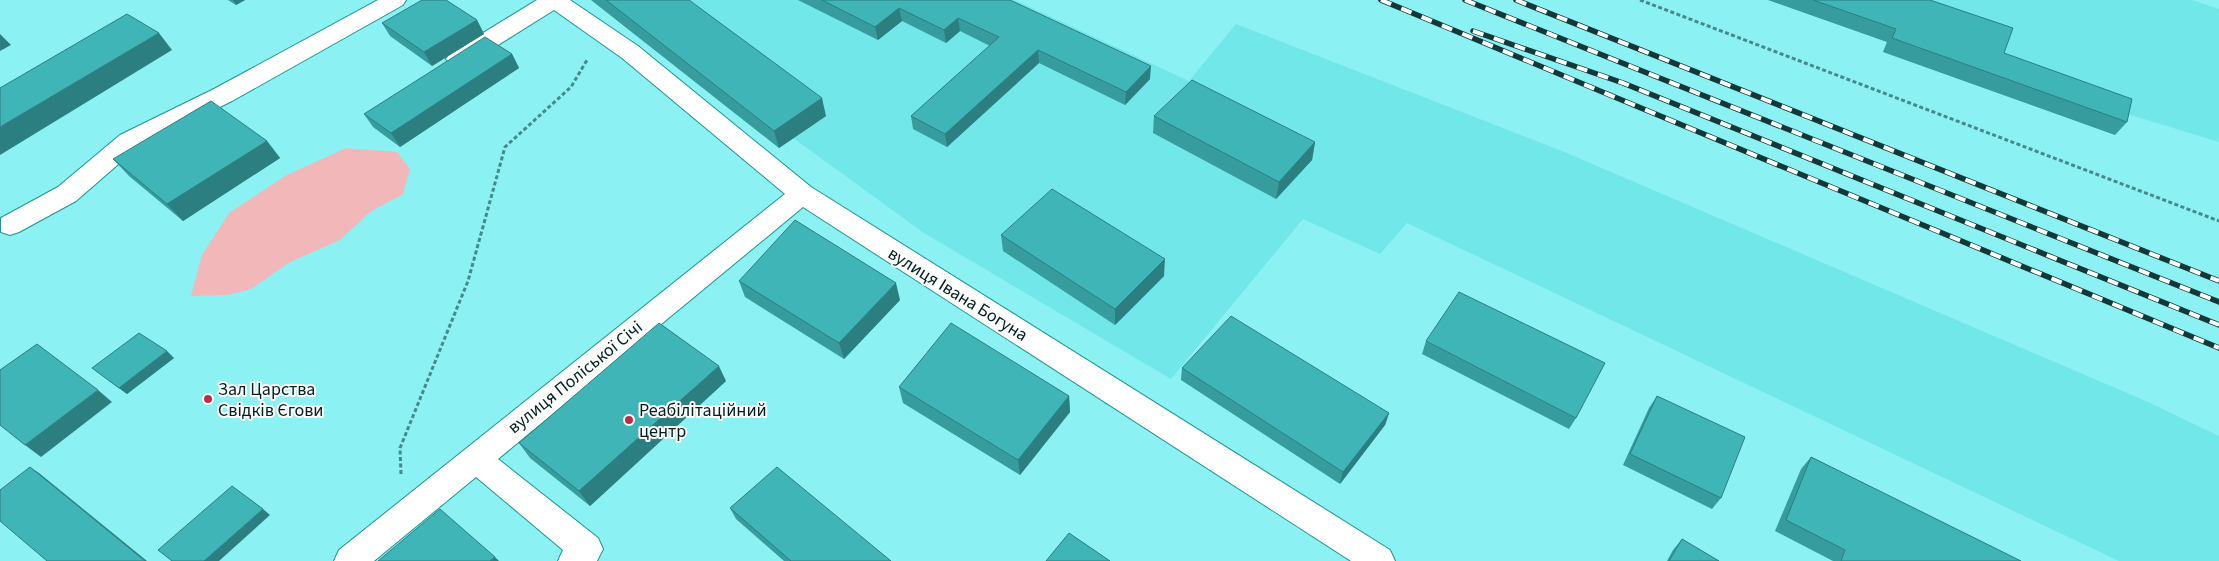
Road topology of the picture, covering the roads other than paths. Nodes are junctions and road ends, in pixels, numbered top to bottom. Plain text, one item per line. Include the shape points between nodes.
1 (395, 0) edge
2 (554, 0) edge
3 (444, 68) edge
4 (802, 194) junction
5 (10, 225) dead end
6 (476, 459) junction
7 (350, 561) edge
8 (574, 561) edge
9 (1379, 561) edge

1 - 5 street via 223,95 129,141 67,194
2 - 3 street
2 - 4 street, вулиця Івана Богуна via 603,33 716,121
4 - 6 street, вулиця Поліської Січі
4 - 9 street, вулиця Івана Богуна
6 - 7 street, вулиця Поліської Січі
6 - 8 street via 587,549

